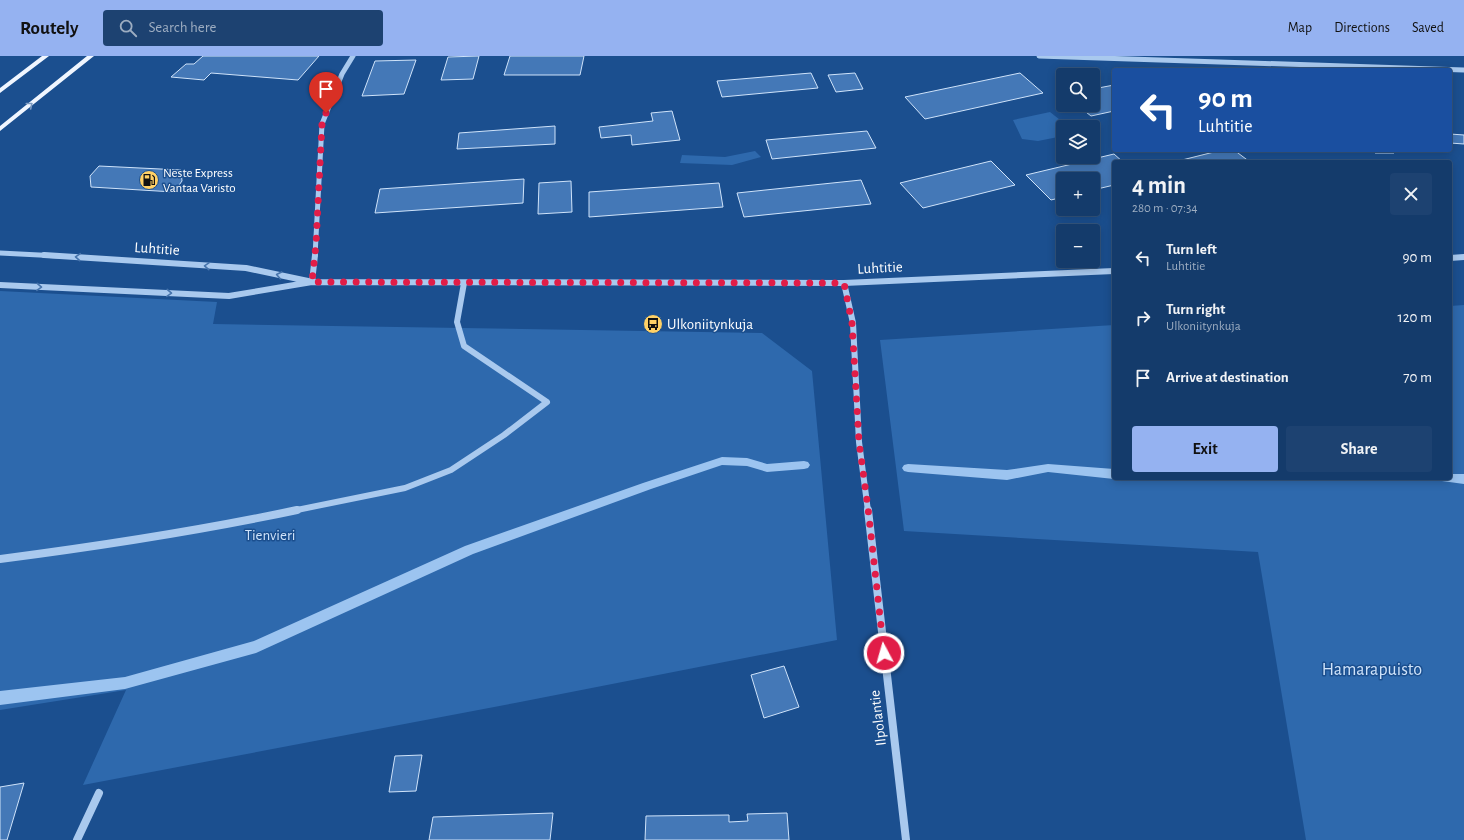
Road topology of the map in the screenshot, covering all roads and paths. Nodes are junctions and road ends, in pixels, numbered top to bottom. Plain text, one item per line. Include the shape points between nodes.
1 (46, 56) edge
2 (91, 56) edge
3 (353, 56) edge
4 (1039, 56) edge
5 (1073, 56) edge
6 (1408, 68) edge
7 (1452, 70) edge
8 (1464, 70) edge
9 (0, 91) edge
10 (0, 129) edge
11 (0, 254) edge
12 (1464, 257) edge
13 (1452, 258) edge
14 (1112, 271) edge
15 (312, 282) junction
16 (464, 283) junction
17 (844, 283) junction
18 (0, 285) edge
19 (0, 559) edge
20 (99, 793) dead end
21 (77, 840) edge
22 (906, 840) edge

1 - 9 main road
10 -> 2 main road
3 - 15 street via 342,74 322,124
4 - 5 street
5 - 6 street
7 - 8 street
15 -> 11 street, Luhtitie via 246,268 36,254
12 - 13 street
14 - 17 street, Luhtitie
15 - 16 street, Luhtitie
18 -> 15 street, Luhtitie via 229,296
16 - 17 street, Luhtitie
16 - 19 street via 457,322 464,346 547,402 504,435 451,470 405,488 222,526
17 - 22 street, Ilpolantie via 852,323 859,442
20 - 21 street

